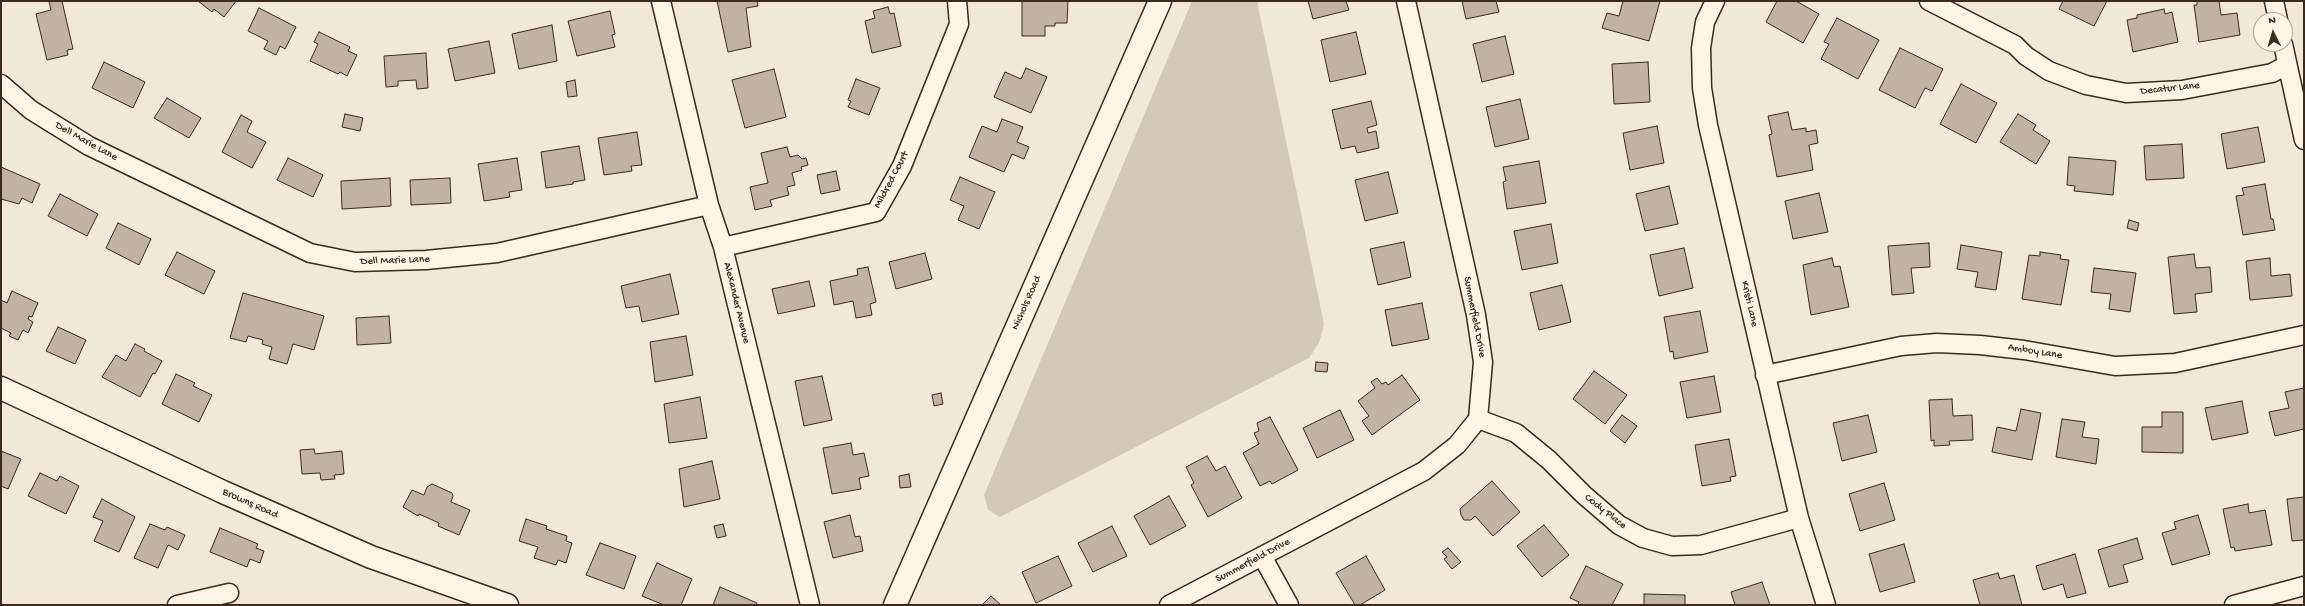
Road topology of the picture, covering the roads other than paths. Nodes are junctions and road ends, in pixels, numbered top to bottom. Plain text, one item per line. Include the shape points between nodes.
1 (661, 1) edge
2 (957, 1) edge
3 (1160, 1) edge
4 (1406, 1) edge
5 (1714, 1) edge
6 (1929, 1) edge
7 (2274, 1) edge
8 (2276, 12) edge
9 (2285, 52) edge
10 (2287, 65) junction
11 (1, 84) edge
12 (2304, 140) edge
13 (709, 205) junction
14 (723, 247) junction
15 (2304, 335) edge
16 (1765, 376) junction
17 (1, 388) edge
18 (1478, 419) junction
19 (1799, 518) junction
20 (1262, 556) junction
21 (2304, 586) edge
22 (228, 593) dead end
23 (177, 605) edge
24 (506, 605) edge
25 (810, 605) edge
26 (895, 605) edge
27 (1169, 605) edge
28 (1289, 605) edge
29 (1826, 605) edge
30 (2234, 605) edge

1 - 13 street, Alexander Avenue
2 - 14 street, Mildred Court via 960,24 902,166 876,212
3 - 26 street, Nichols Road
4 - 18 street, Summerfield Drive via 1476,315 1483,362
5 - 16 street, Kristi Lane via 1705,22 1701,48 1702,88 1708,125
6 - 10 street, Decatur Lane via 2014,45 2049,71 2086,85 2126,93 2182,90 2272,74
7 - 8 street
9 - 10 street
10 - 12 street
11 - 13 street, Dell Marie Lane via 31,110 89,146 310,253 355,262 426,260 497,253
13 - 14 street, Alexander Avenue
14 - 25 street, Alexander Avenue
15 - 16 street, Amboy Lane via 2175,363 2115,366 1980,344 1937,343 1901,346
16 - 19 street, Kristi Lane
17 - 24 street, Browns Road via 371,558
18 - 19 street, Cody Place via 1516,433 1619,525 1643,538 1672,546 1701,546
18 - 20 street, Summerfield Drive via 1457,445 1424,471
19 - 29 street, Kristi Lane
20 - 27 street, Summerfield Drive
20 - 28 street
21 - 30 street
22 - 23 street

